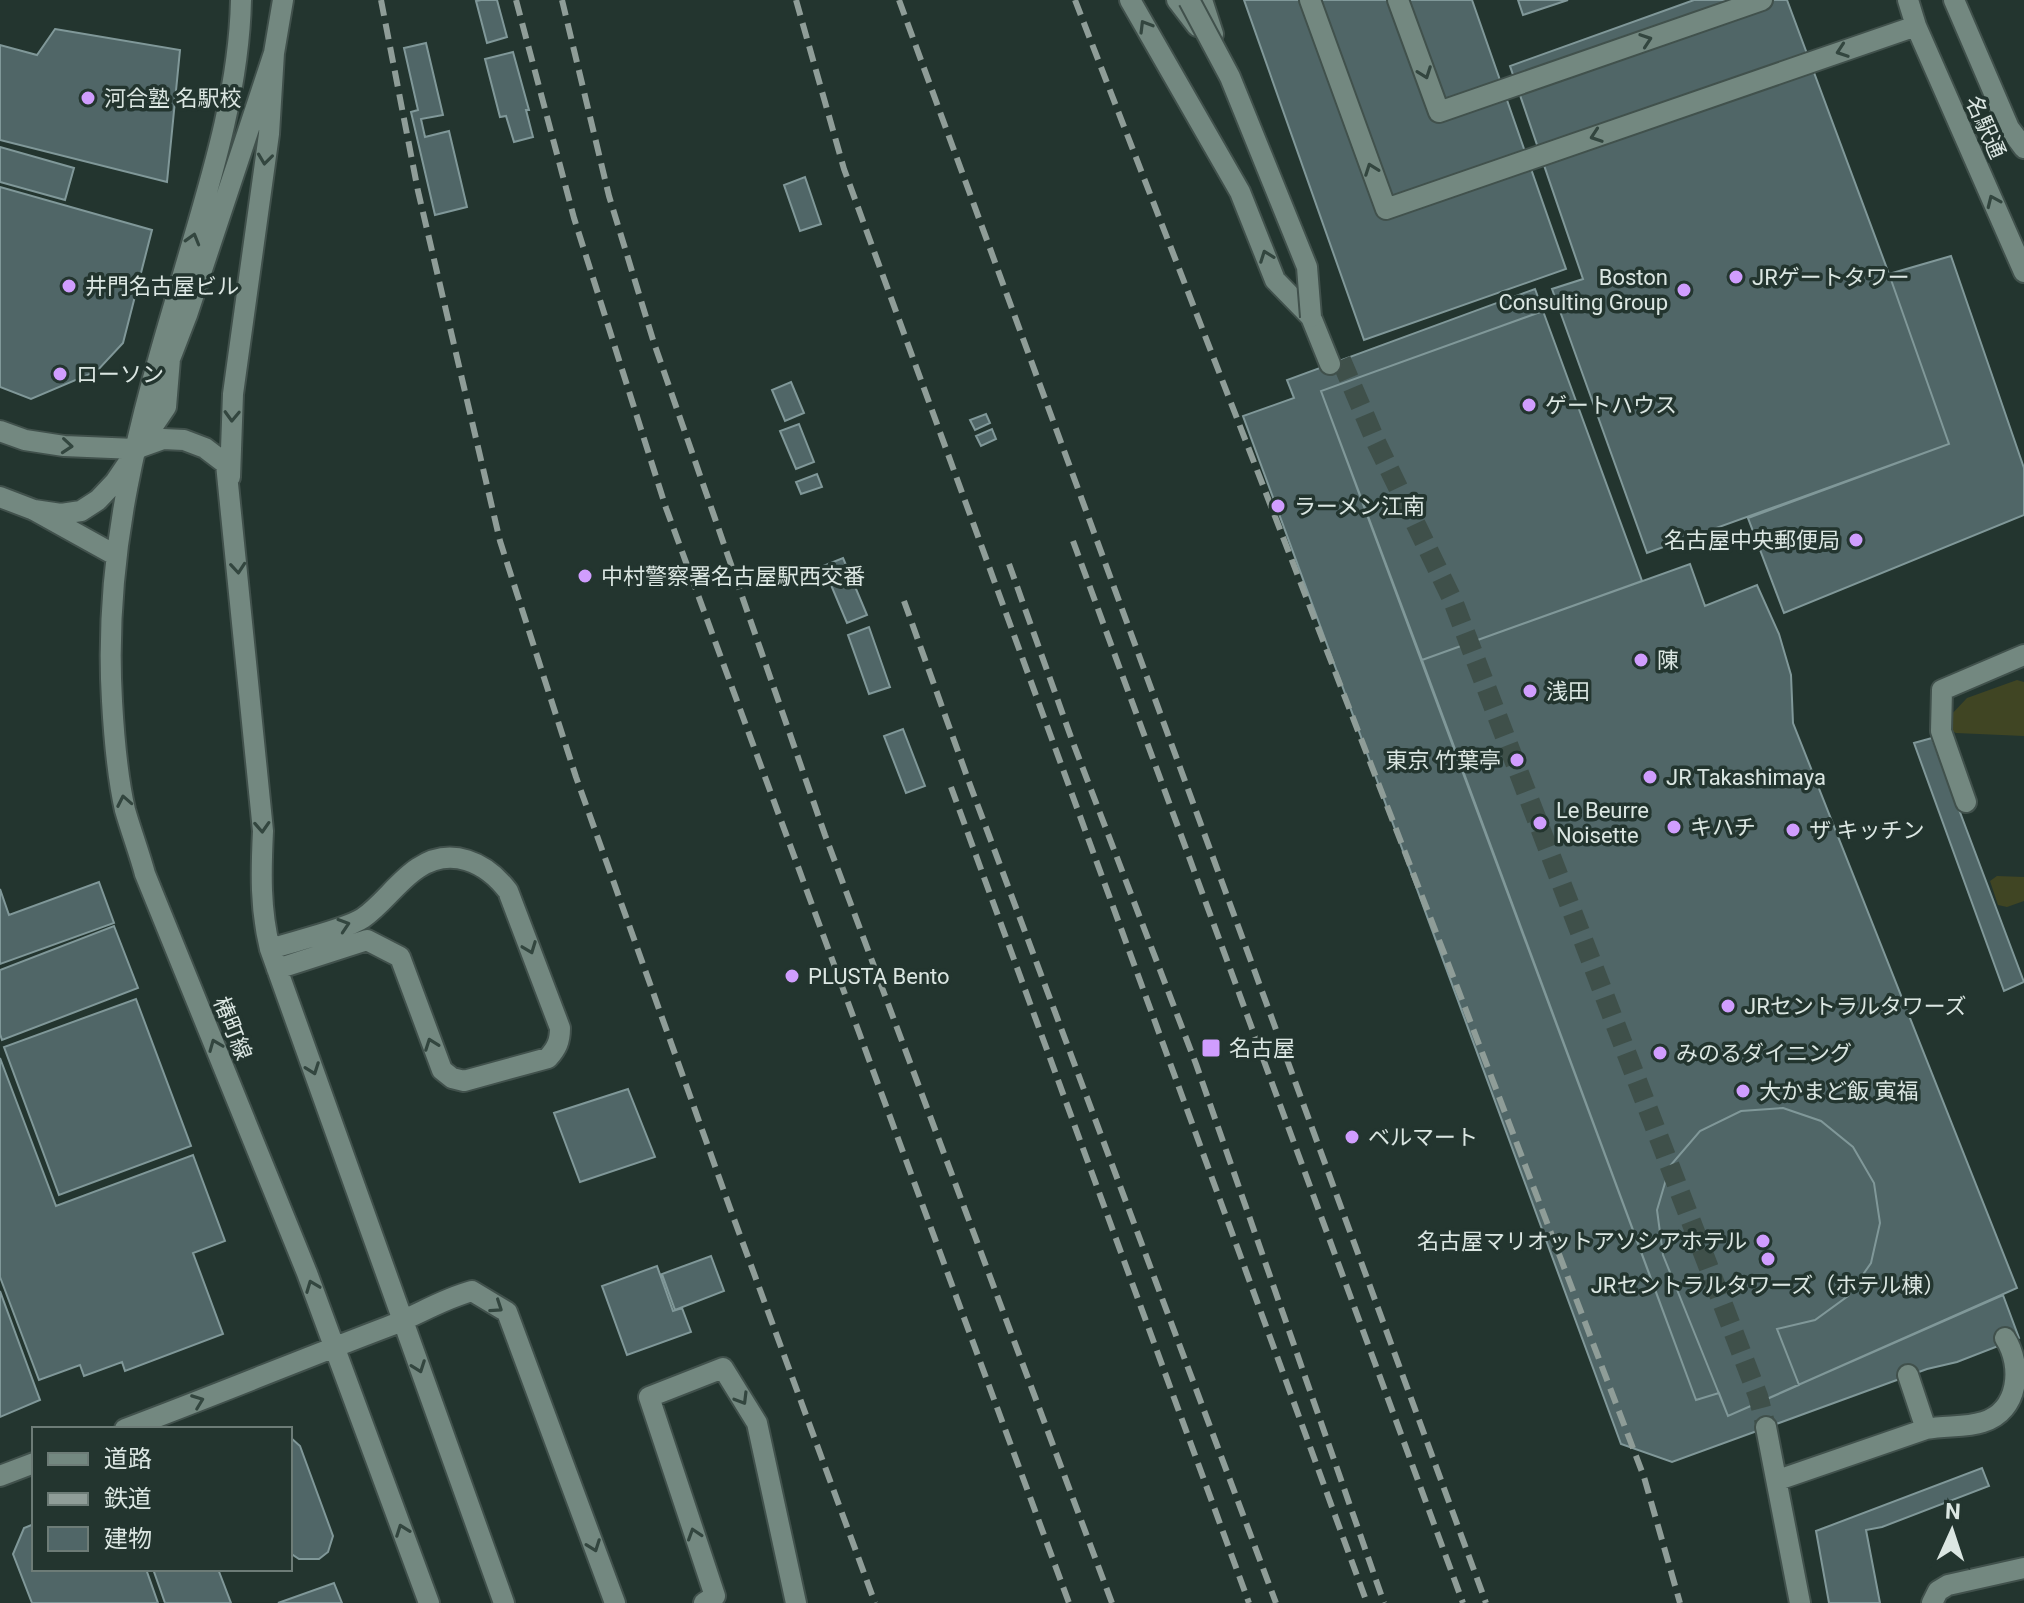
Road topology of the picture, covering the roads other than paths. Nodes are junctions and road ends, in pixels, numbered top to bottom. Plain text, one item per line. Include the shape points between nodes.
1 (241, 0) edge
2 (283, 0) edge
3 (1130, 0) edge
4 (1177, 0) edge
5 (1189, 0) edge
6 (1202, 0) edge
7 (1310, 0) edge
8 (1398, 0) edge
9 (1762, 0) edge
10 (1908, 0) edge
11 (1924, 0) edge
12 (1954, 0) edge
13 (1916, 26) junction
14 (274, 53) junction
15 (1221, 58) junction
16 (1257, 139) junction
17 (2024, 148) edge
18 (2024, 272) edge
19 (1311, 317) junction
20 (0, 431) edge
21 (135, 449) junction
22 (230, 491) junction
23 (0, 497) edge
24 (34, 510) junction
25 (115, 555) junction
26 (2024, 655) edge
27 (1966, 802) dead end
28 (270, 949) junction
29 (277, 969) junction
30 (402, 1321) junction
31 (2005, 1338) dead end
32 (335, 1347) junction
33 (1908, 1375) dead end
34 (130, 1427) edge
35 (1766, 1427) tunnel mouth
36 (1926, 1429) junction
37 (32, 1464) edge
38 (0, 1476) edge
39 (1778, 1480) junction
40 (2024, 1568) edge
41 (1950, 1594) edge
42 (429, 1603) edge
43 (504, 1603) edge
44 (615, 1603) edge
45 (704, 1603) edge
46 (796, 1603) edge
47 (1800, 1603) edge
48 (1932, 1603) edge

21 -> 1 street via 212,175 230,95
2 - 14 street
19 -> 3 street via 1275,280 1240,192
4 - 15 street, bridge
5 - 16 street, bridge
6 - 15 street, bridge
13 -> 7 street via 1386,209
8 -> 9 street via 1439,112
10 - 13 street, 名駅通
11 - 13 street
12 - 17 street, 名駅通 via 2009,128
18 -> 13 street, 名駅通
14 - 21 street via 170,359 166,407
14 -> 22 street via 269,134 233,394
15 - 16 street, bridge
16 - 19 street, bridge via 1307,267
16 - 19 street, bridge via 1336,362
20 -> 21 street via 64,446
21 - 22 street via 163,439 205,448 226,464
21 - 24 street via 115,482 81,511
21 - 25 street, 椿町線
22 -> 28 street via 263,831 263,923
23 - 24 street
24 - 25 street
32 -> 25 street, 椿町線 via 145,874 125,809 110,666
26 - 27 street via 1942,690 1941,731
28 - 29 street
28 -> 29 street via 361,920 416,869 436,860 477,863 508,891 560,1039 548,1058 464,1081 442,1070 400,957 367,940
29 -> 30 street
30 - 32 street
30 -> 43 street
30 -> 44 street via 472,1291 507,1312
31 - 36 street via 2015,1360 2015,1383 2005,1408 1970,1424
34 -> 32 street
42 -> 32 street, 椿町線
33 - 36 street
35 - 39 street
36 - 39 street
37 - 38 street
39 - 47 street
40 - 41 street
41 - 48 street via 1938,1591
45 -> 46 street via 715,1596 649,1397 723,1368 757,1423

